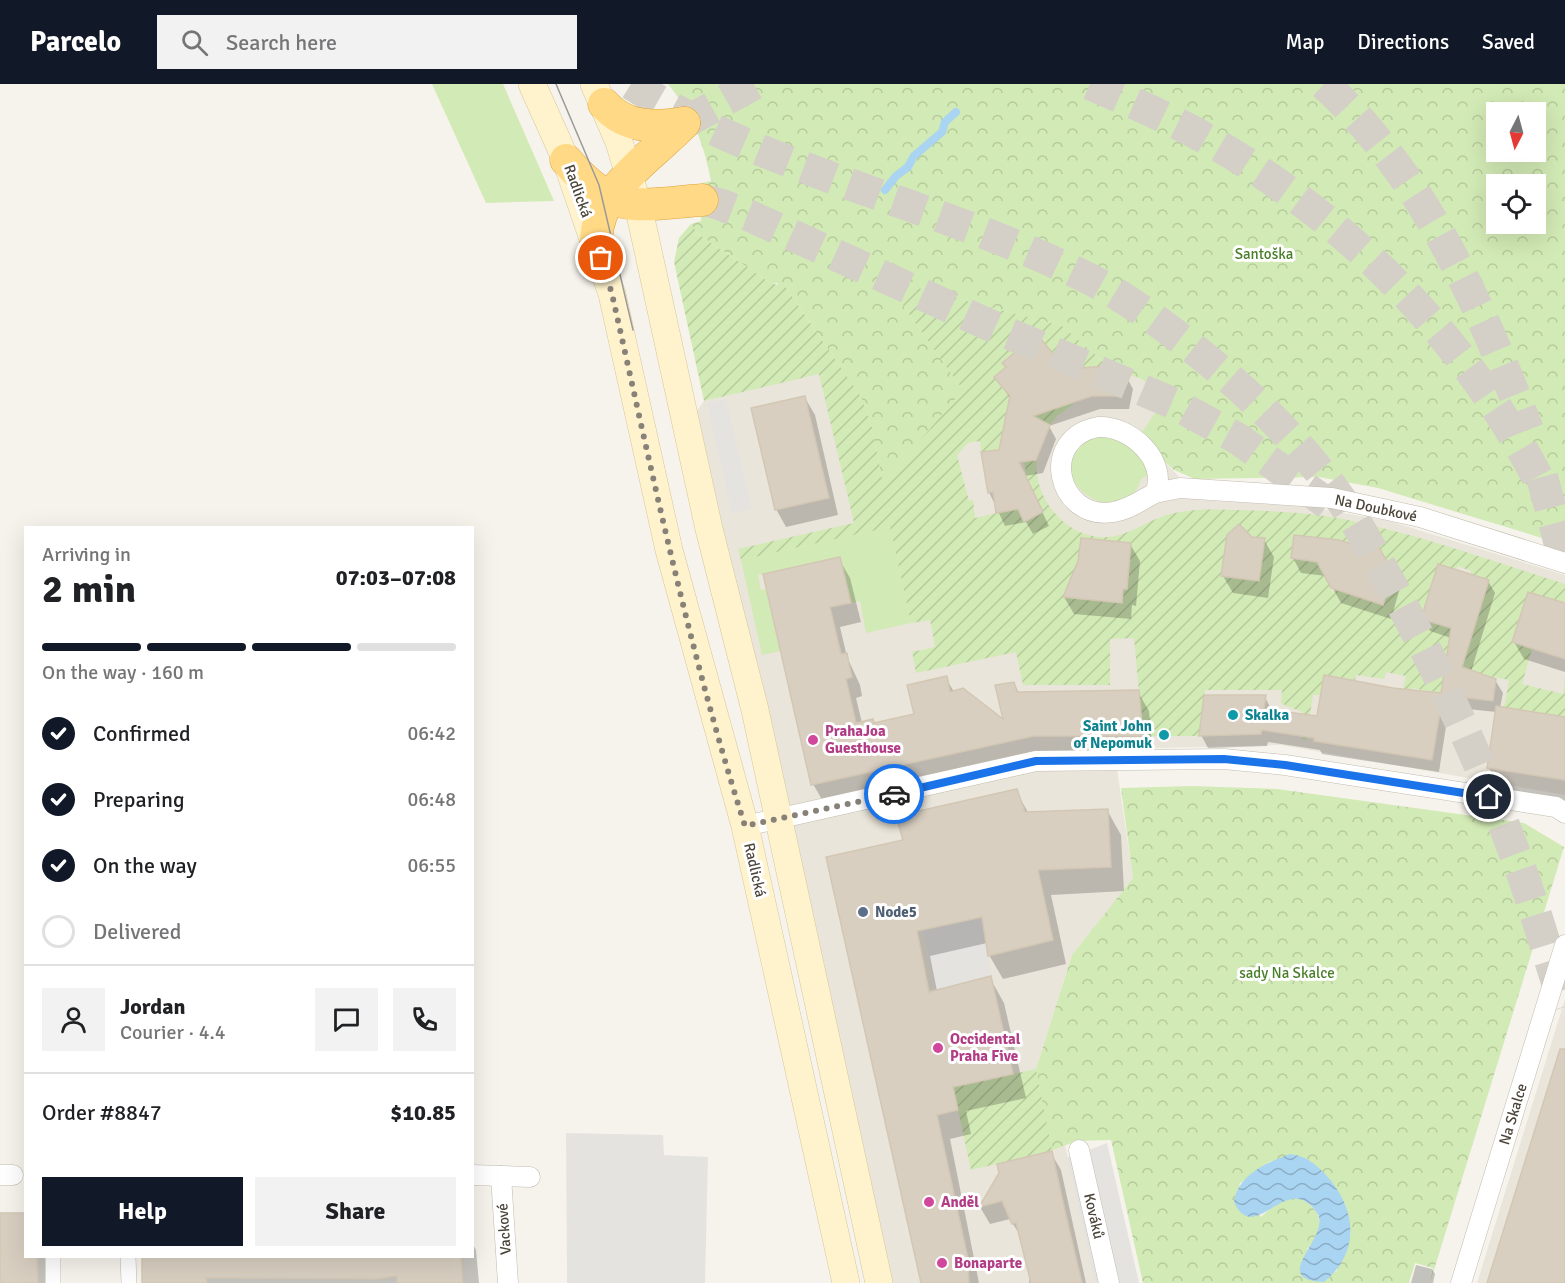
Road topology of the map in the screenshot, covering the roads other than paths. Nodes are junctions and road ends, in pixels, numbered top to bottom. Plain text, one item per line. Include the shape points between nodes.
1 (532, 84) edge
2 (599, 94) edge
3 (566, 160) junction
4 (629, 174) junction
5 (702, 201) tunnel mouth
6 (624, 202) junction
7 (596, 243) junction
8 (1158, 484) junction
9 (1565, 563) edge
10 (1565, 813) edge
11 (779, 819) junction
12 (745, 826) junction
13 (1565, 945) edge
14 (1079, 1150) dead end
15 (474, 1175) edge
16 (501, 1176) junction
17 (530, 1177) dead end
18 (52, 1258) edge
19 (128, 1258) edge
20 (53, 1283) edge
21 (129, 1283) edge
22 (508, 1283) edge
23 (846, 1283) edge
24 (879, 1283) edge
25 (1110, 1283) edge
26 (1461, 1283) edge

1 - 3 main road, Radlická
2 - 4 main road
2 - 4 highway via 616,117 633,124 662,127 684,123
3 - 6 highway via 594,188
3 - 7 main road, Radlická
4 - 6 highway
5 - 6 highway
6 - 7 highway via 598,225
6 - 11 main road
7 - 12 main road, Radlická via 612,294 669,549
8 - 8 street, Na Doubkové via 1154,460 1124,432 1110,427 1081,432 1062,457 1061,482 1080,504 1094,510 1112,512 1126,508
8 - 9 street, Na Doubkové via 1332,498 1420,517
10 - 11 street via 1556,807 1285,765 1171,759 1036,761
11 - 12 street
11 - 24 main road
12 - 23 main road, Radlická
13 - 26 street, Na Skalce
14 - 25 street, Kováků
15 - 16 street
16 - 17 street
16 - 22 street, Vackové
18 - 20 street
19 - 21 street

